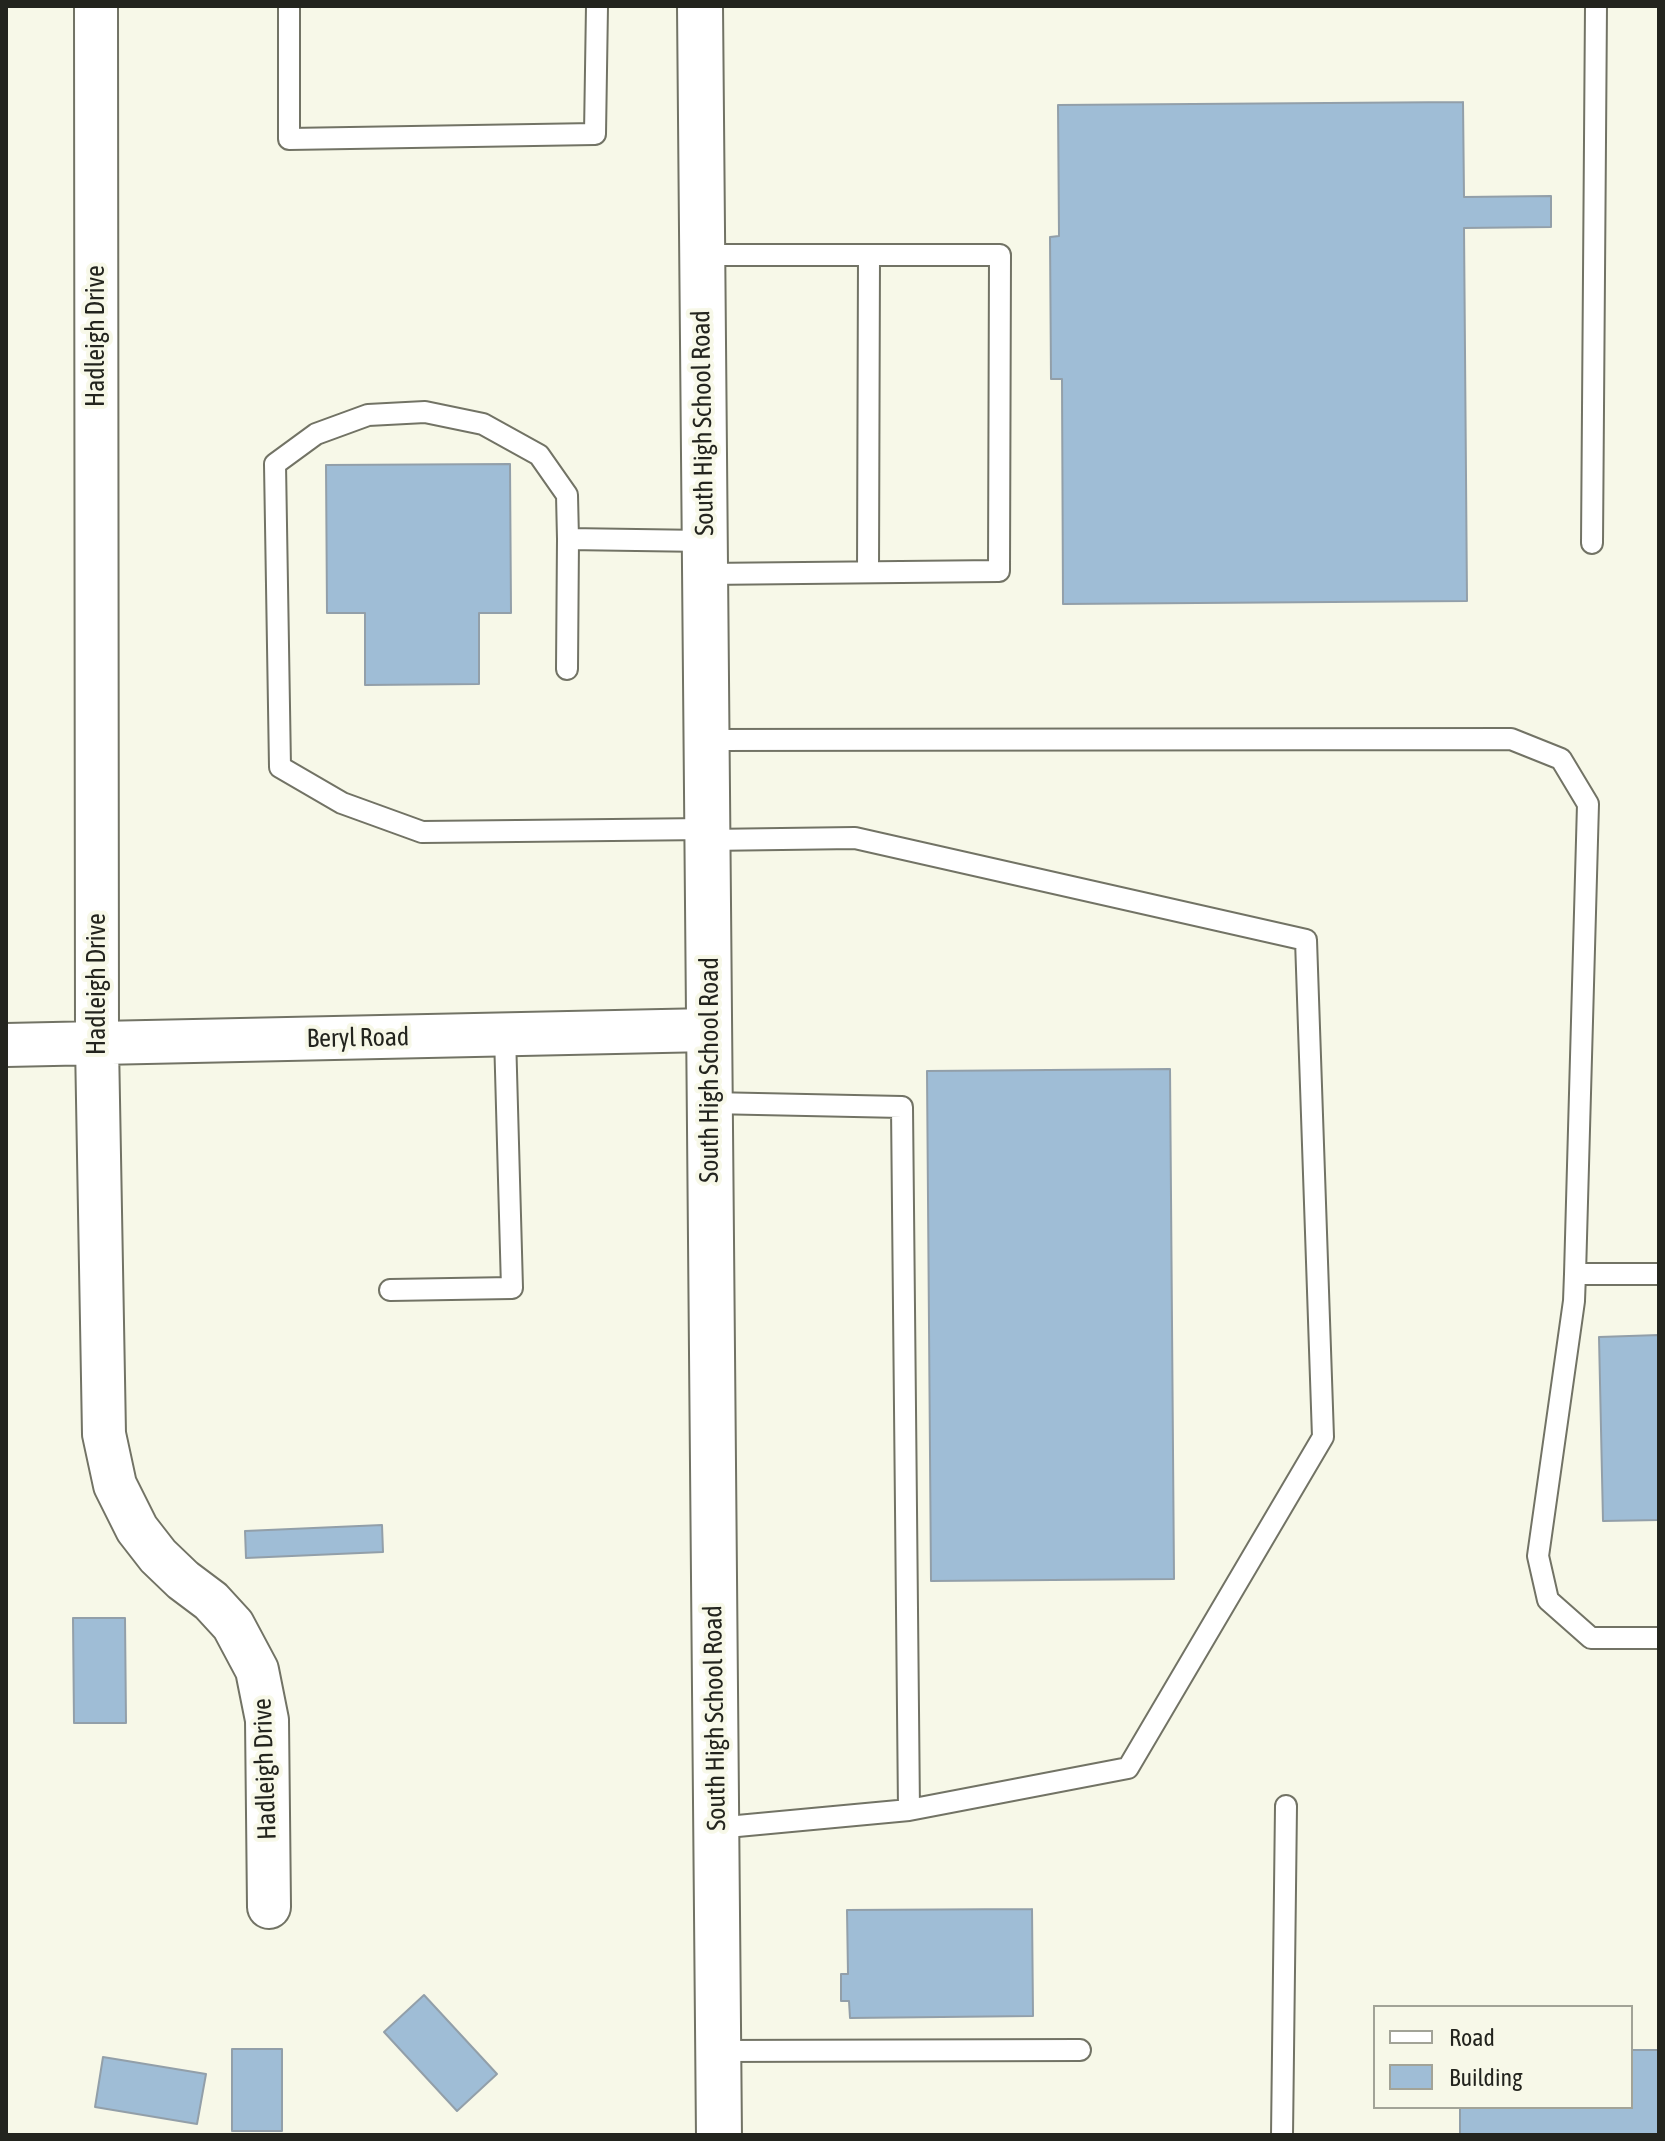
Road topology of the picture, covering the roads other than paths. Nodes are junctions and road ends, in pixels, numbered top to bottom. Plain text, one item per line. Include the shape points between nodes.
1 (96, 6) edge
2 (289, 6) edge
3 (597, 6) edge
4 (700, 6) edge
5 (1596, 6) edge
6 (702, 255) junction
7 (869, 255) junction
8 (568, 539) junction
9 (1592, 543) dead end
10 (705, 557) junction
11 (868, 572) junction
12 (567, 669) dead end
13 (707, 740) junction
14 (708, 834) junction
15 (709, 1030) junction
16 (505, 1035) junction
17 (97, 1044) junction
18 (6, 1045) edge
19 (710, 1103) junction
20 (1575, 1274) junction
21 (1659, 1274) edge
22 (390, 1290) dead end
23 (1659, 1638) edge
24 (1286, 1806) dead end
25 (909, 1810) junction
26 (716, 1828) junction
27 (269, 1907) dead end
28 (1080, 2050) dead end
29 (718, 2051) junction
30 (719, 2135) edge
31 (1282, 2135) edge

1 - 17 street, Hadleigh Drive
2 - 3 lane via 289,139 595,134
4 - 6 street, South High School Road
5 - 9 lane
6 - 7 lane
6 - 10 street, South High School Road
7 - 11 lane
7 - 11 lane via 1000,255 999,571
8 - 10 lane
8 - 12 lane
8 - 14 lane via 567,495 539,455 483,424 425,412 368,415 316,434 275,464 280,767 342,803 422,832
10 - 11 lane
10 - 13 street, South High School Road
13 - 14 street, South High School Road
13 - 20 lane via 1511,739 1561,759 1588,804
14 - 15 street, South High School Road
14 - 25 lane via 855,838 1306,940 1323,1437 1128,1768
15 - 16 street, Beryl Road
15 - 19 street, South High School Road
16 - 17 street, Beryl Road
16 - 22 lane via 512,1288
17 - 18 street, Beryl Road
17 - 27 street, Hadleigh Drive via 106,1452 121,1499 147,1544 233,1625 257,1670 267,1720
19 - 25 lane via 902,1107
19 - 26 street, South High School Road
20 - 21 lane
20 - 23 lane via 1538,1556 1548,1600 1591,1638
24 - 31 lane
25 - 26 lane
26 - 29 street, South High School Road
28 - 29 lane
29 - 30 street, South High School Road

